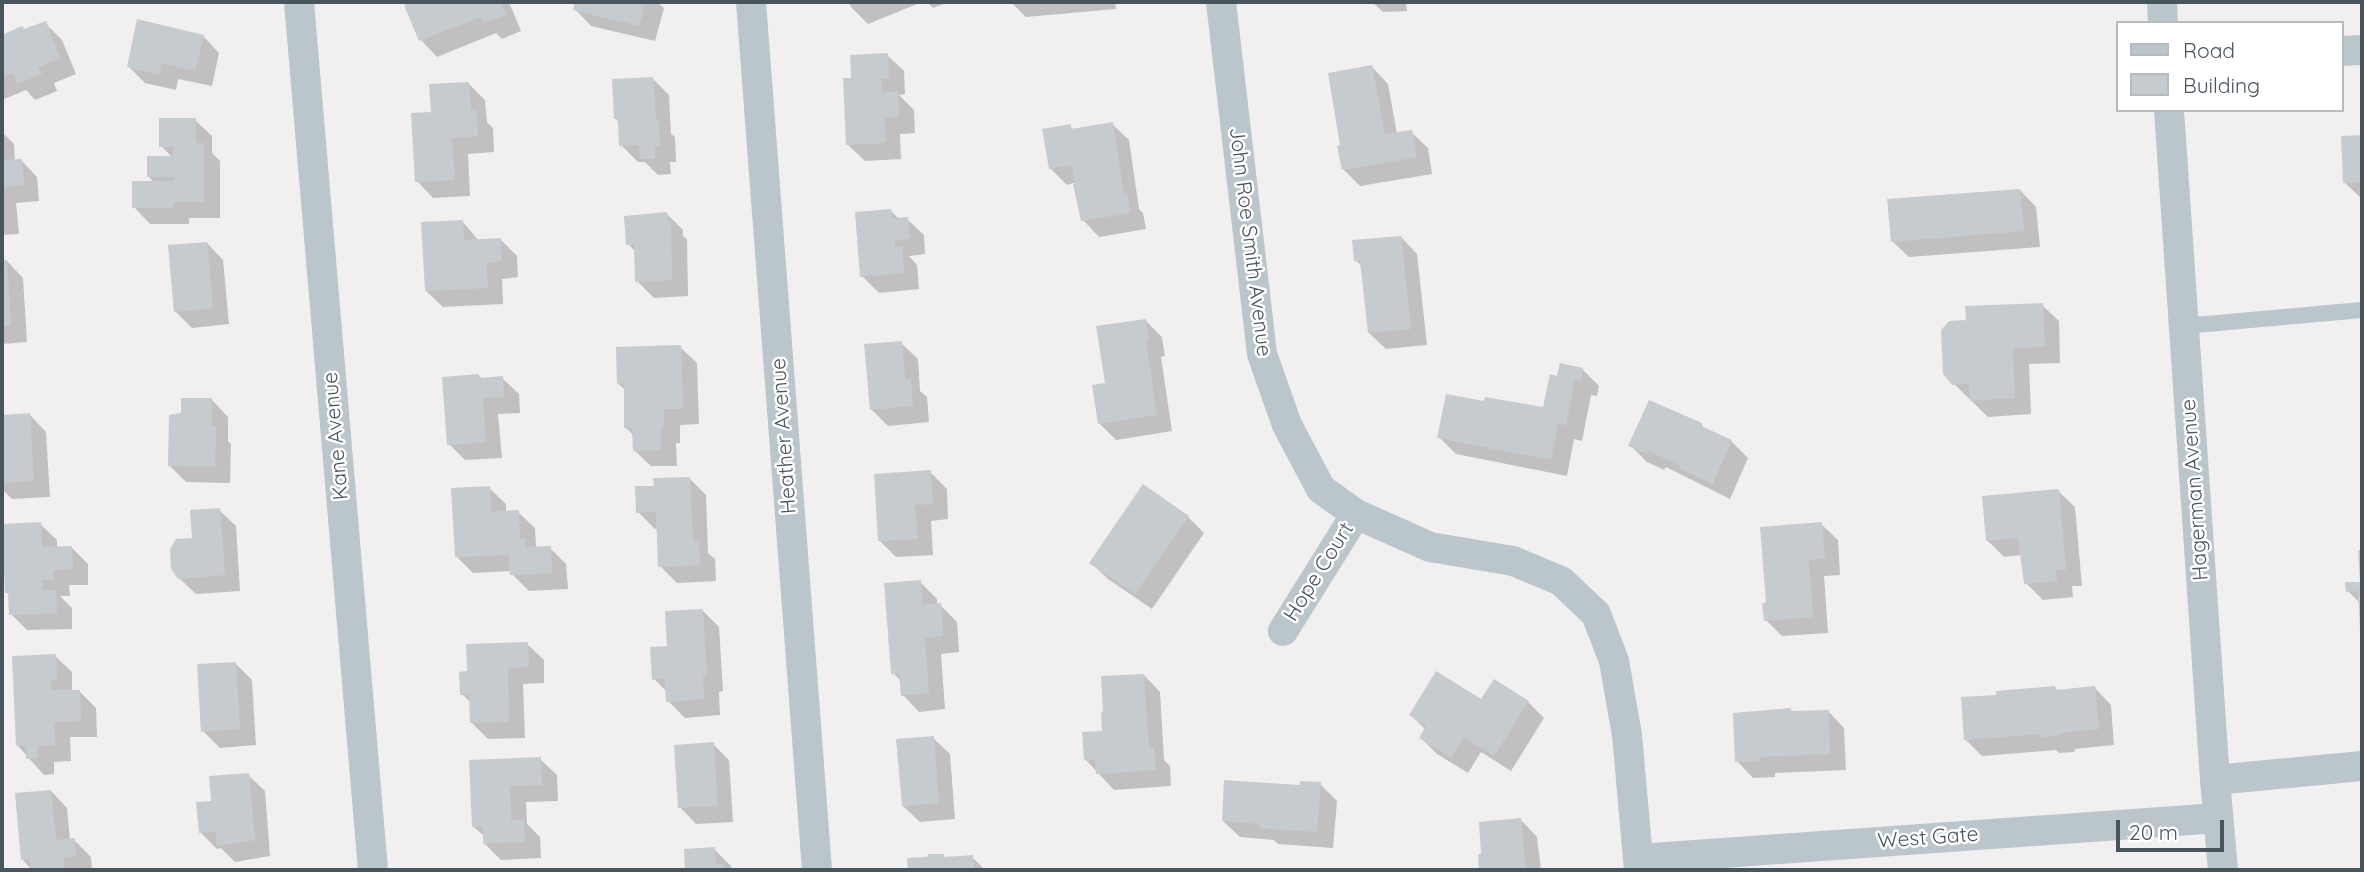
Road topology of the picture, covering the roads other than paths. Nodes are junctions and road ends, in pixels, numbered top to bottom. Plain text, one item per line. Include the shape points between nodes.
1 (299, 2) edge
2 (751, 2) edge
3 (1221, 2) edge
4 (2162, 2) edge
5 (2163, 21) edge
6 (2362, 50) edge
7 (2343, 51) edge
8 (2169, 112) edge
9 (2362, 310) edge
10 (2184, 326) junction
11 (1356, 514) junction
12 (1283, 631) dead end
13 (2362, 766) edge
14 (2215, 780) junction
15 (2217, 818) junction
16 (1639, 864) edge
17 (373, 870) edge
18 (817, 870) edge
19 (2224, 870) edge

1 - 17 street, Kane Avenue
2 - 18 street, Heather Avenue
3 - 11 street, John Roe Smith Avenue via 1262,354 1287,425 1321,489
4 - 5 street
6 - 7 street
8 - 10 street, Hagerman Avenue
9 - 10 lane
10 - 14 street, Hagerman Avenue
11 - 12 street, Hope Court
11 - 16 street, John Roe Smith Avenue via 1430,547 1513,561 1561,581 1596,614 1614,661 1627,735
13 - 14 street
14 - 15 street, Hagerman Avenue
15 - 16 street, West Gate
15 - 19 street, Hagerman Avenue

